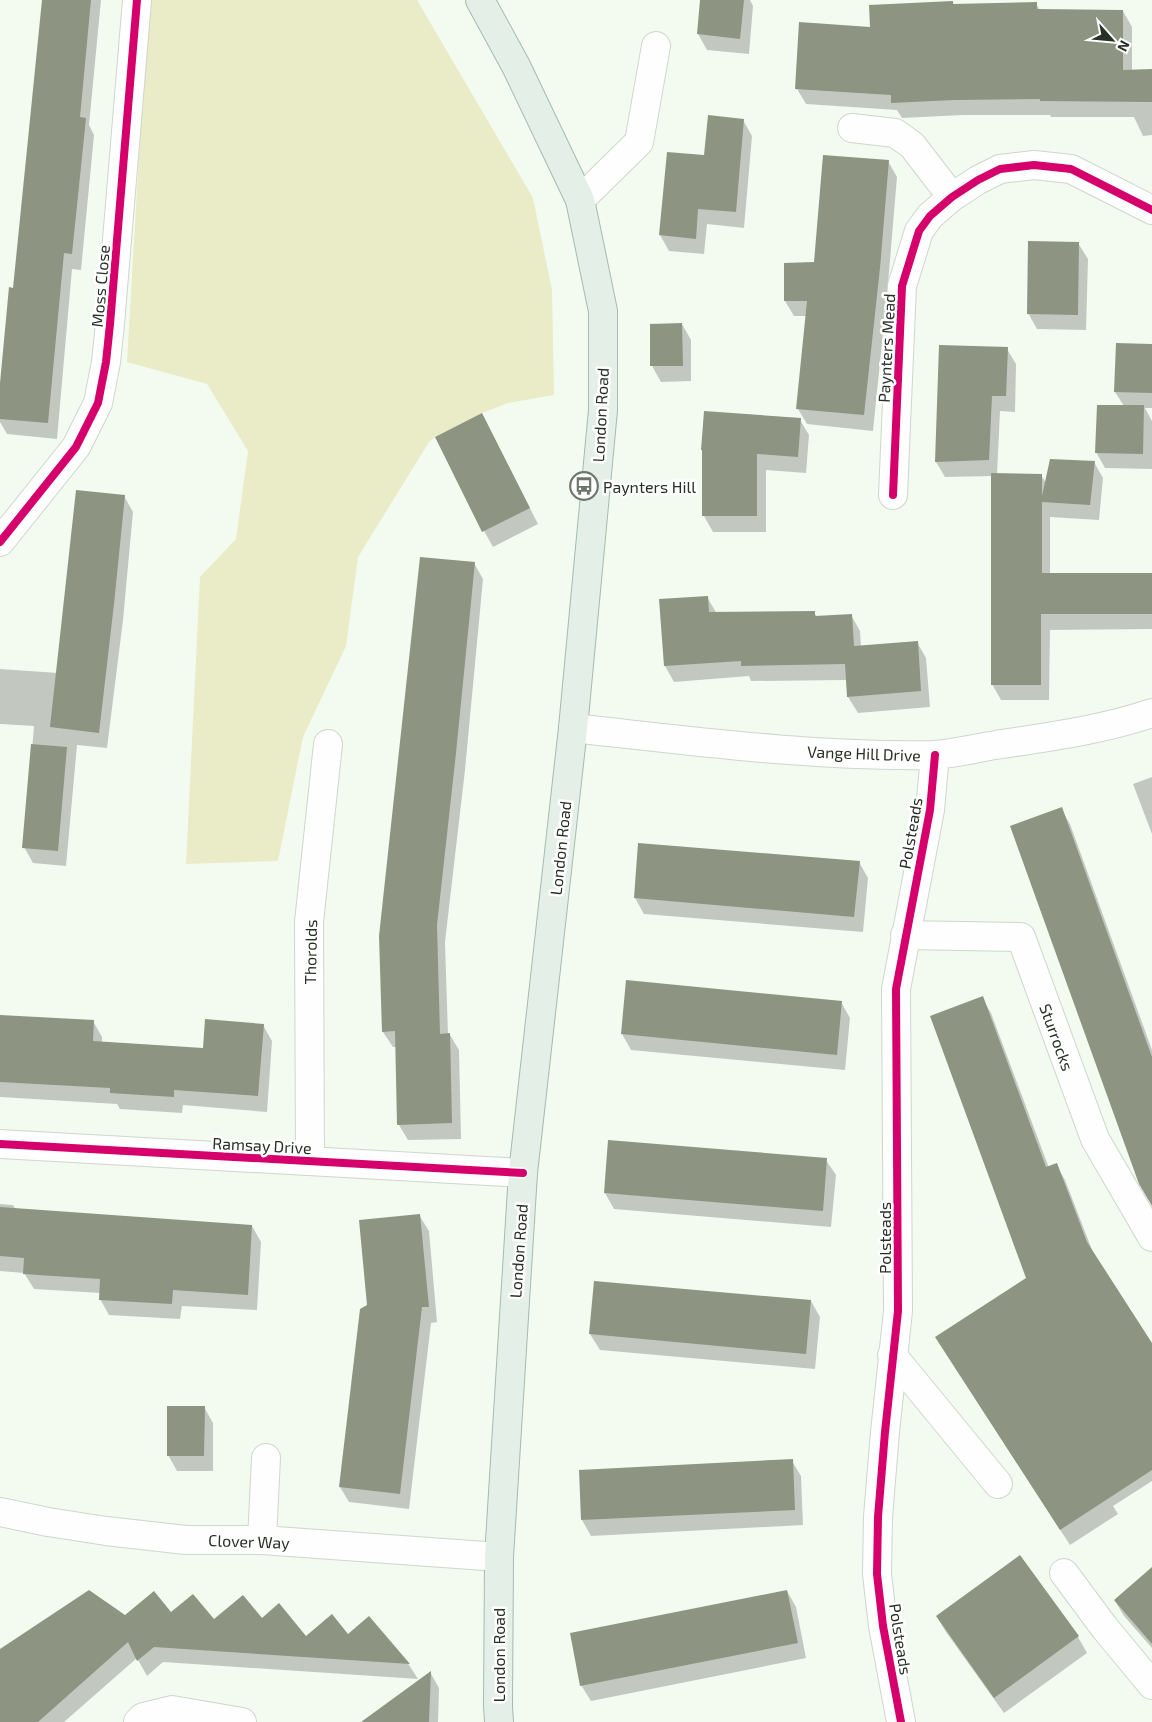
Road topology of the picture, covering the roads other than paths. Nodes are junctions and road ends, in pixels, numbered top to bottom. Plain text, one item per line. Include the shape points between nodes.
1 (137, 0) edge
2 (480, 0) edge
3 (656, 46) dead end
4 (852, 128) dead end
5 (952, 197) junction
6 (580, 200) junction
7 (1152, 210) edge
8 (893, 494) dead end
9 (0, 542) edge
10 (1152, 712) edge
11 (574, 728) junction
12 (328, 744) dead end
13 (935, 754) junction
14 (905, 935) junction
15 (0, 1144) edge
16 (310, 1161) junction
17 (523, 1173) junction
18 (1152, 1237) edge
19 (892, 1355) junction
20 (266, 1458) dead end
21 (998, 1484) dead end
22 (0, 1512) edge
23 (262, 1540) junction
24 (499, 1557) junction
25 (1064, 1573) dead end
26 (1152, 1685) edge
27 (138, 1722) edge
28 (242, 1722) edge
29 (500, 1722) edge
30 (901, 1722) edge

1 - 9 street, Moss Close via 110,324 98,403 76,447
2 - 6 main road, London Road via 516,66
3 - 6 street via 639,142
4 - 5 street via 894,133 912,145
5 - 7 street, Paynters Mead via 1000,169 1034,165 1071,169
5 - 8 street, Paynters Mead via 930,216 919,231 902,286
6 - 11 main road, London Road via 604,311 603,410
10 - 13 street, Vange Hill Drive via 1134,719 1052,736
11 - 13 street, Vange Hill Drive via 769,750
11 - 17 main road, London Road
12 - 16 street, Thorolds via 309,922
13 - 14 street, Polsteads via 930,810
14 - 18 street, Sturrocks via 1021,936 1095,1139
14 - 19 street, Polsteads via 896,989 898,1311
15 - 16 street, Ramsay Drive
16 - 17 street, Ramsay Drive
17 - 24 main road, London Road
19 - 21 street
19 - 30 street, Polsteads via 878,1517 877,1574
20 - 23 street
22 - 23 street, Clover Way via 48,1522 186,1540
23 - 24 street, Clover Way
24 - 29 main road, London Road
25 - 26 street
27 - 28 street via 143,1717 172,1710

